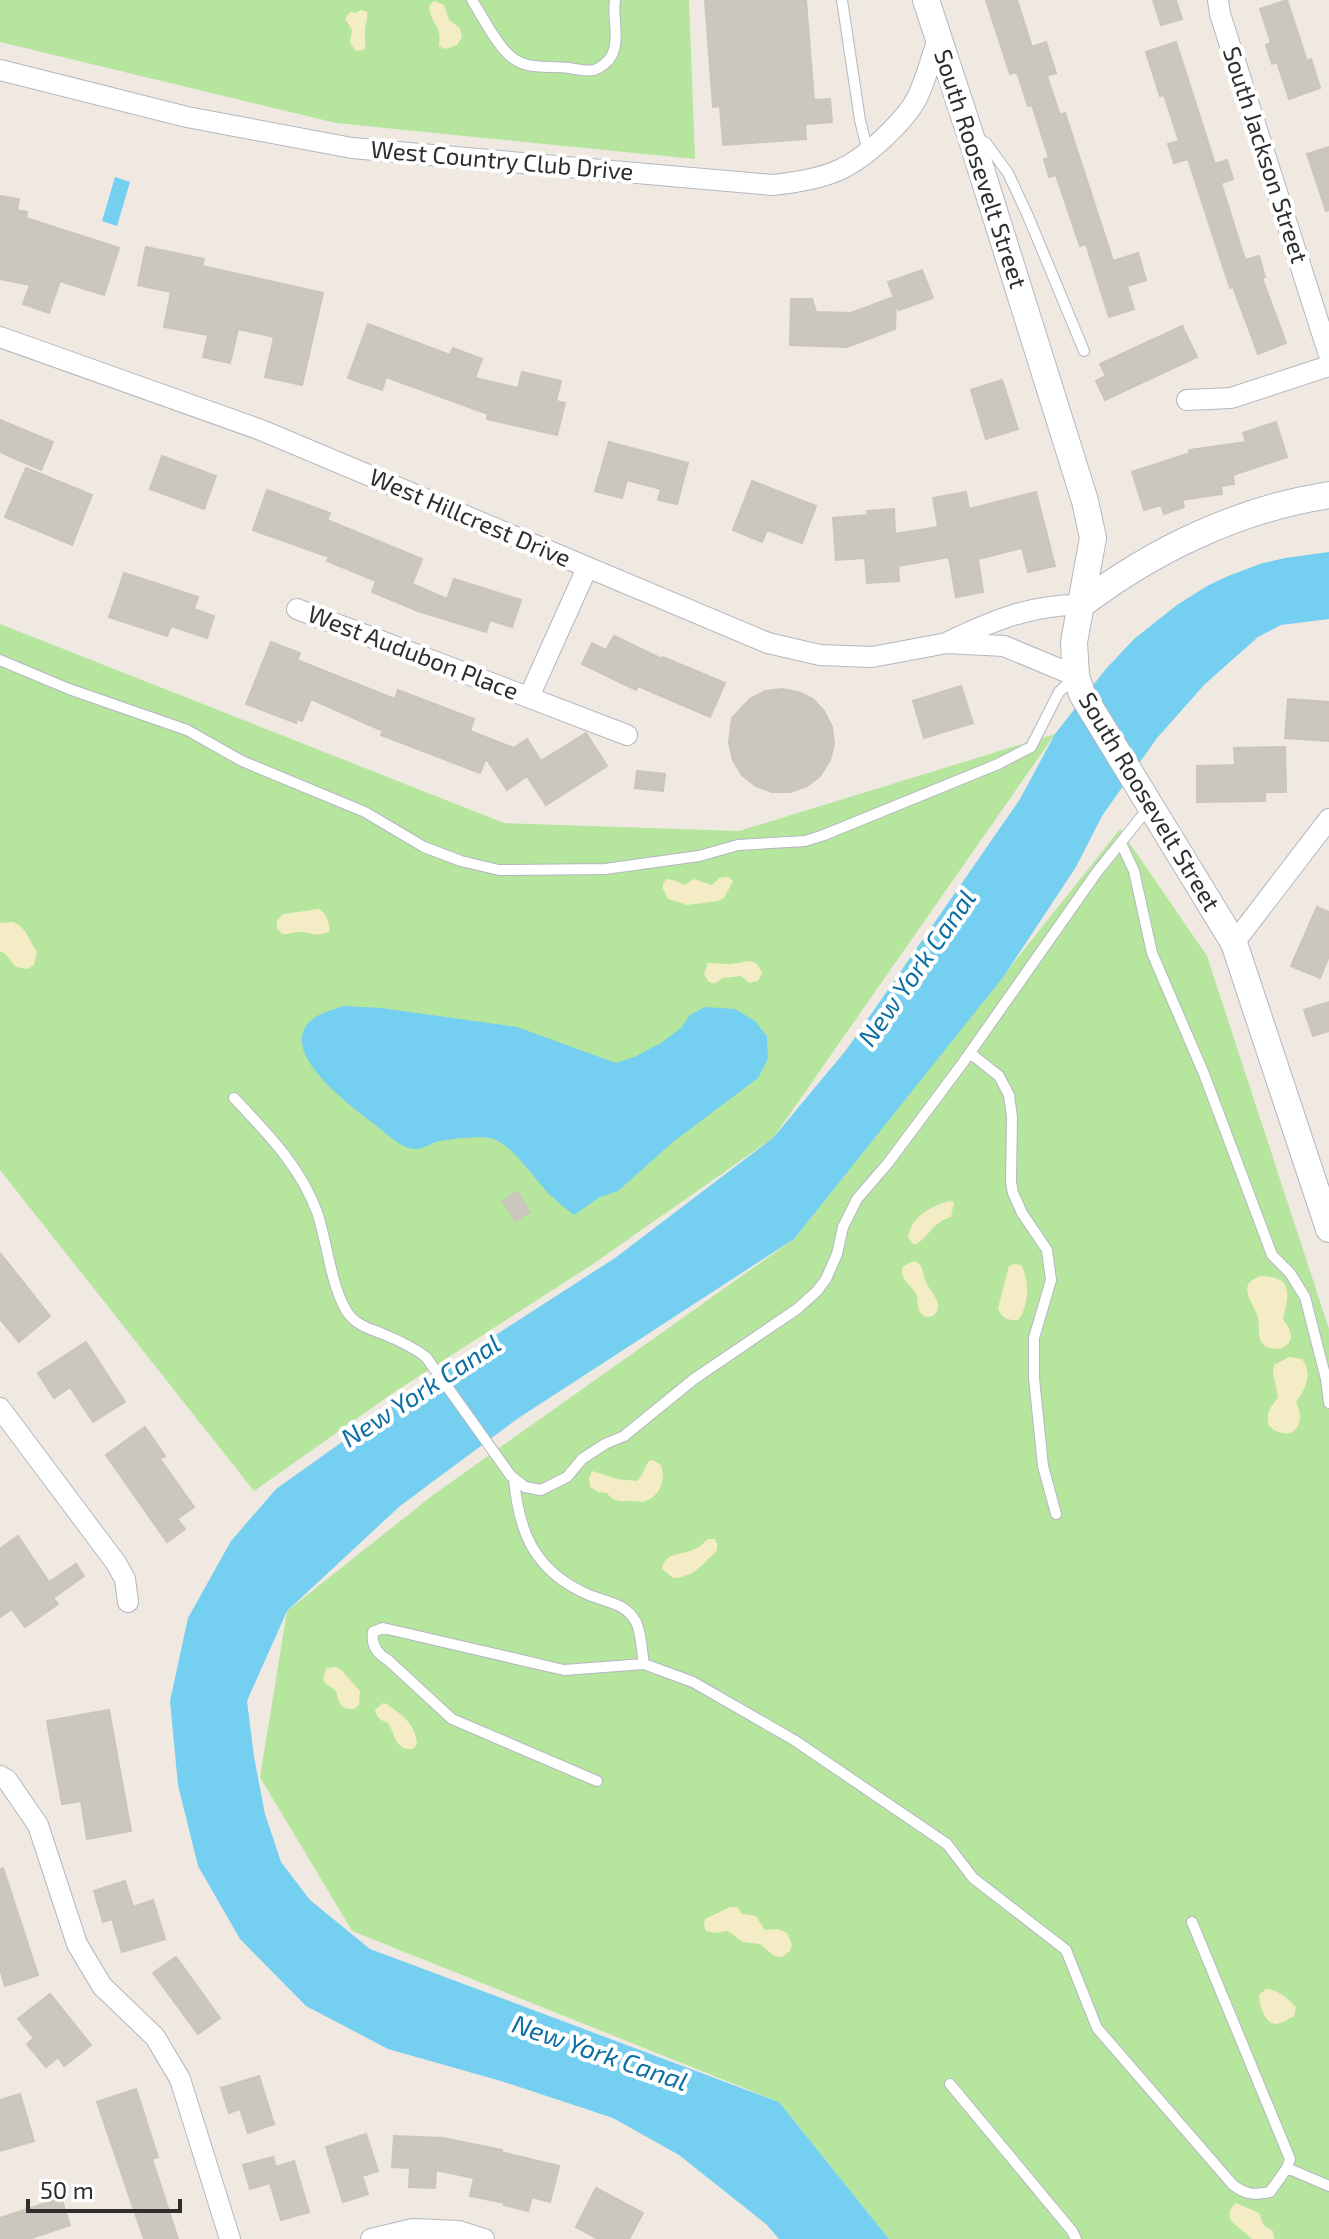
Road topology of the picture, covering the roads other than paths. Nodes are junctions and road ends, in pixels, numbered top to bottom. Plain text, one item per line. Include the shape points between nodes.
1 (472, 0) edge
2 (615, 0) edge
3 (842, 0) edge
4 (926, 0) edge
5 (1218, 0) edge
6 (938, 39) junction
7 (0, 70) edge
8 (970, 134) junction
9 (868, 154) junction
10 (0, 337) edge
11 (1084, 351) dead end
12 (1329, 355) edge
13 (1329, 366) edge
14 (1187, 400) dead end
15 (1329, 495) edge
16 (587, 568) junction
17 (1081, 605) junction
18 (297, 609) dead end
19 (947, 643) junction
20 (0, 660) edge
21 (1079, 685) junction
22 (529, 697) junction
23 (627, 735) dead end
24 (1146, 800) junction
25 (1329, 819) edge
26 (1121, 843) junction
27 (1234, 943) junction
28 (970, 1053) junction
29 (234, 1098) dead end
30 (1322, 1188) edge
31 (1329, 1229) edge
32 (1329, 1403) edge
33 (0, 1408) edge
34 (514, 1479) junction
35 (1056, 1514) dead end
36 (128, 1602) dead end
37 (644, 1664) junction
38 (0, 1776) edge
39 (597, 1781) dead end
40 (1192, 1922) dead end
41 (950, 2084) dead end
42 (1287, 2168) junction
43 (1329, 2186) edge
44 (230, 2239) edge
45 (371, 2239) edge
46 (484, 2239) edge
47 (1076, 2239) edge

1 - 2 lane via 506,52 522,64 584,70 594,70 611,58 616,44
3 - 9 lane
4 - 6 street, South Roosevelt Street
5 - 12 street, South Jackson Street
6 - 8 street, South Roosevelt Street
6 - 9 street, West Country Club Drive via 916,99
7 - 9 street, West Country Club Drive via 187,117 352,148 773,185 837,172
8 - 11 lane via 986,143 1008,173
8 - 17 street, South Roosevelt Street via 1085,501 1093,538
10 - 16 street, West Hillcrest Drive via 261,430
13 - 14 street via 1231,398
15 - 17 street via 1250,513 1205,531 1116,578
16 - 19 street, West Hillcrest Drive via 768,643 820,655 872,657
16 - 22 street, West Audubon Place
17 - 19 street, West Hillcrest Drive via 1052,604 989,622
17 - 21 street, South Roosevelt Street via 1074,642
18 - 22 street, West Audubon Place
19 - 21 street, West Hillcrest Drive via 1004,646
20 - 21 lane via 187,730 242,761 365,812 424,847 499,870 605,869 824,835 1031,747 1059,692
21 - 24 street, South Roosevelt Street
22 - 23 street, West Audubon Place
24 - 26 lane
24 - 27 street, South Roosevelt Street
25 - 27 street
26 - 28 lane
26 - 32 lane via 1134,871 1152,953 1272,1255 1305,1297
27 - 30 street, South Roosevelt Street
28 - 34 lane via 857,1199 817,1291 624,1436 582,1459 567,1477 541,1490
28 - 35 lane via 999,1076 1009,1095 1013,1193 1047,1250 1051,1280 1034,1338 1034,1378 1043,1466
29 - 34 lane via 277,1144 308,1191 346,1310 361,1325 414,1348 434,1367
30 - 31 street, South Roosevelt Street
33 - 36 street via 116,1563
34 - 37 lane via 516,1503 533,1552 558,1579 619,1604 636,1622
37 - 39 lane via 564,1670 383,1628 373,1632 377,1654 452,1719
37 - 42 lane via 693,1682 794,1740 947,1844 973,1878 1066,1950 1097,2028 1233,2185 1244,2193 1270,2192
38 - 44 street via 38,1825 77,1944 102,1986 155,2037 180,2079
40 - 42 lane via 1290,2159
41 - 47 lane
42 - 43 lane
45 - 46 street via 413,2229 459,2231

